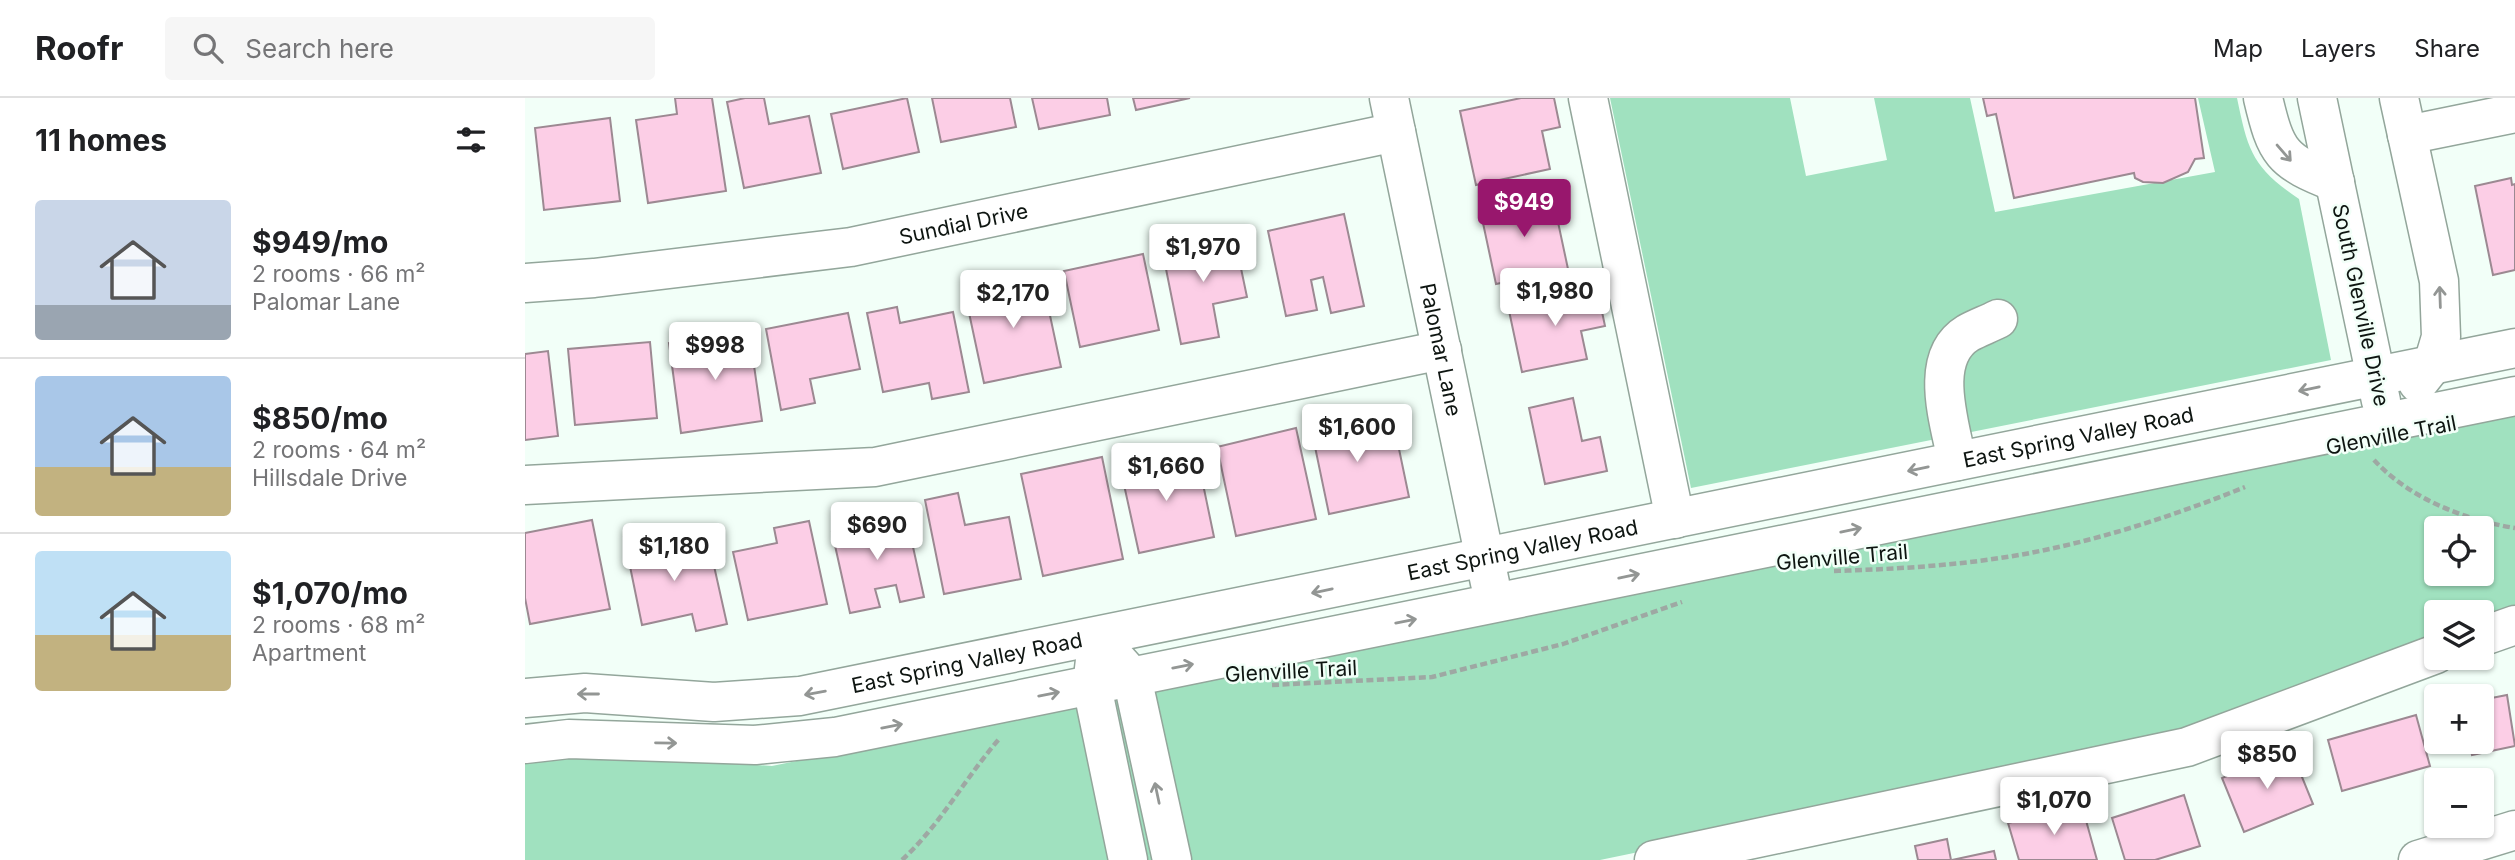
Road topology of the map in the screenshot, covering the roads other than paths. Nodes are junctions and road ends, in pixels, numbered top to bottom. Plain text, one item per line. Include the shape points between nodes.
1 (1588, 98) edge
2 (2263, 98) edge
3 (2317, 98) edge
4 (2399, 98) edge
5 (2515, 113) edge
6 (1393, 115) edge
7 (2407, 135) junction
8 (2335, 183) junction
9 (525, 283) edge
10 (1998, 319) dead end
11 (2515, 348) edge
12 (1442, 350) junction
13 (2433, 364) junction
14 (2376, 375) junction
15 (2515, 396) edge
16 (2384, 437) junction
17 (1957, 461) junction
18 (525, 485) edge
19 (1675, 519) junction
20 (1485, 558) junction
21 (1494, 603) junction
22 (2515, 625) edge
23 (2494, 632) edge
24 (1098, 637) junction
25 (2424, 658) edge
26 (1132, 677) junction
27 (1092, 686) junction
28 (525, 698) edge
29 (525, 744) edge
30 (2515, 830) edge
31 (1128, 860) edge
32 (1172, 860) edge
33 (1654, 860) edge
34 (2418, 860) edge

1 - 19 street
2 -> 8 street via 2273,139 2285,157
3 - 8 street, South Glenville Drive
4 - 7 street, South Glenville Drive
5 - 7 street
6 - 9 street, Sundial Drive via 851,247
6 - 12 street, Palomar Lane
13 -> 7 street, South Glenville Drive via 2441,337 2439,281
8 - 14 street, South Glenville Drive
10 - 17 street via 1965,334 1944,365
11 - 13 street, East Spring Valley Road
12 - 18 street via 874,467
12 - 20 street, Palomar Lane
13 - 14 street, East Spring Valley Road
13 - 16 street, South Glenville Drive
14 - 16 street, South Glenville Drive
14 -> 17 street, East Spring Valley Road
15 - 16 street
21 -> 16 street
17 -> 19 street, East Spring Valley Road
19 - 20 street, East Spring Valley Road
20 - 21 street, Palomar Lane
20 -> 24 street, East Spring Valley Road
26 -> 21 street
22 - 23 street
24 - 26 street
24 - 27 street
24 -> 28 street, East Spring Valley Road via 800,696 714,702 585,693
25 - 33 street via 2187,747
26 - 27 street
32 -> 26 street
29 -> 27 street via 569,739 755,745 835,737
27 - 31 street
30 - 34 street

